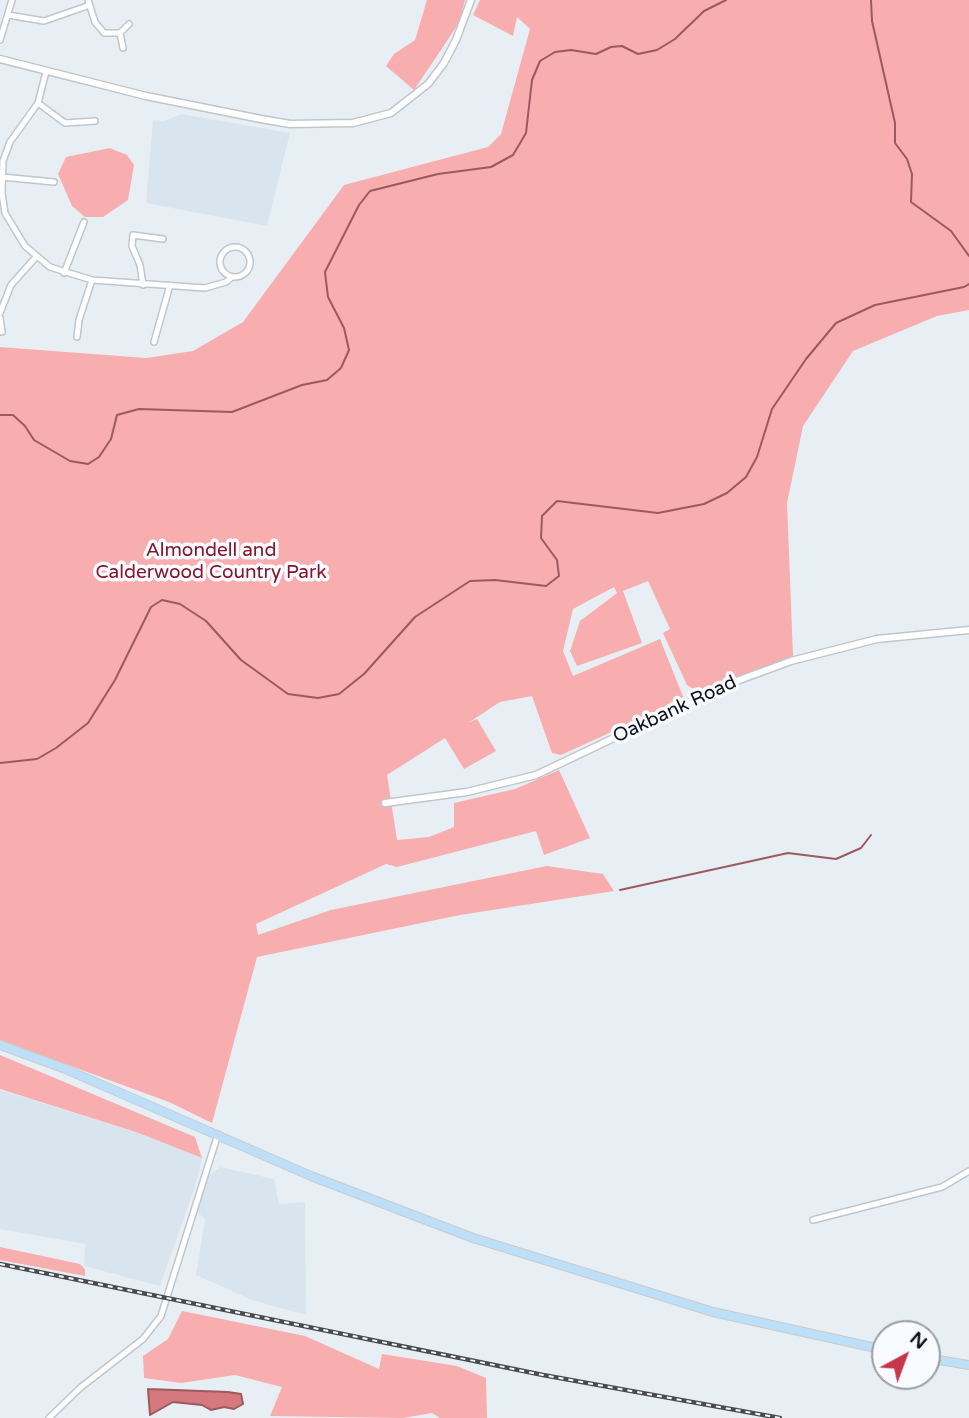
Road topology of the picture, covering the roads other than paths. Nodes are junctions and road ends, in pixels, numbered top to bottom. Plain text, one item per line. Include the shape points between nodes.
1 (12, 0) edge
2 (471, 0) edge
3 (89, 2) edge
4 (8, 15) junction
5 (129, 24) dead end
6 (120, 33) junction
7 (0, 40) edge
8 (123, 48) dead end
9 (0, 60) edge
10 (46, 72) junction
11 (38, 103) junction
12 (95, 121) dead end
13 (2, 177) edge
14 (54, 182) dead end
15 (84, 222) dead end
16 (163, 239) dead end
17 (36, 257) junction
18 (64, 273) junction
19 (232, 276) junction
20 (92, 280) junction
21 (143, 285) junction
22 (170, 285) junction
23 (0, 315) edge
24 (2, 332) dead end
25 (155, 334) junction
26 (163, 335) dead end
27 (77, 337) dead end
28 (154, 342) dead end
29 (969, 630) edge
30 (385, 803) dead end
31 (0, 1045) edge
32 (218, 1134) junction
33 (969, 1171) edge
34 (813, 1220) dead end
35 (871, 1347) edge
36 (941, 1361) edge
37 (969, 1366) edge
38 (49, 1418) edge

1 - 4 street
2 - 10 street via 450,52 428,84 391,113 363,121 332,125 261,120
3 - 4 street via 44,21
3 - 6 street via 104,33
4 - 7 street
5 - 6 street
6 - 8 street
9 - 10 street
10 - 11 street
11 - 12 street via 65,122
11 - 13 street via 10,142
13 - 14 street
13 - 17 street via 5,213
15 - 18 street
16 - 21 street via 133,235
17 - 18 street
17 - 23 street via 11,285
18 - 20 street
19 - 19 street via 221,267 221,257 237,247 247,253 250,263 242,275
19 - 22 street via 205,288
20 - 21 street
20 - 27 street
21 - 22 street
22 - 25 street
23 - 24 street
25 - 26 street
25 - 28 street
29 - 30 street, Oakbank Road via 877,639 791,661 723,686 544,772 467,792
31 - 32 main road
32 - 35 main road via 371,1199 544,1262 713,1311
32 - 38 street via 161,1315 142,1339
33 - 34 street via 942,1187
36 - 37 main road

